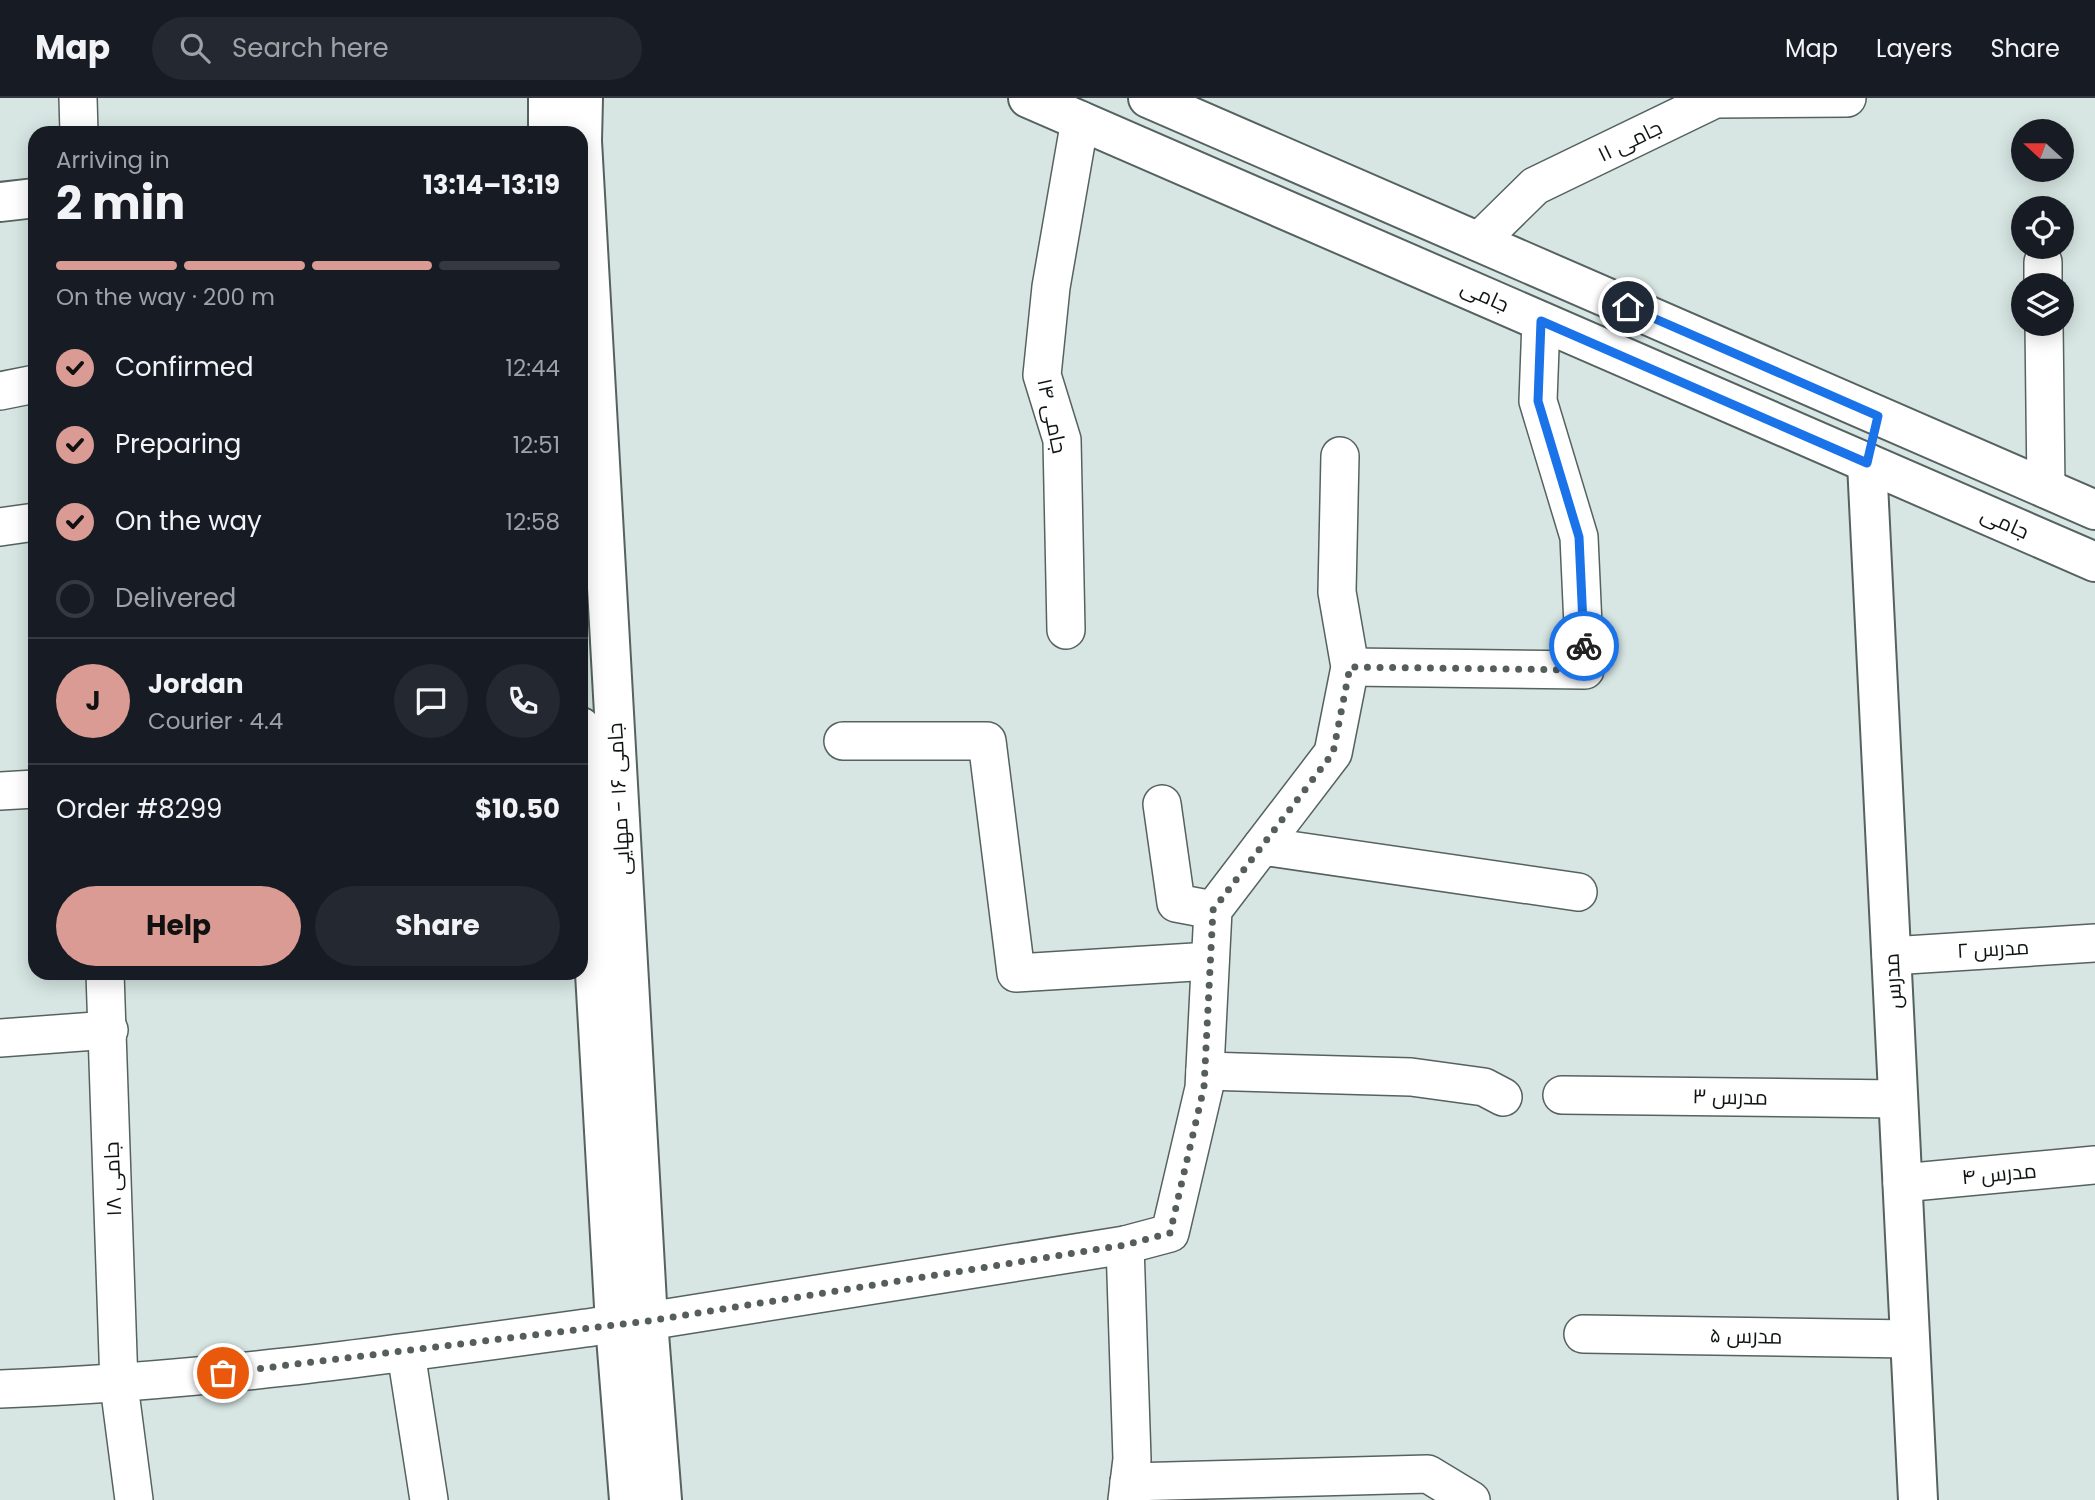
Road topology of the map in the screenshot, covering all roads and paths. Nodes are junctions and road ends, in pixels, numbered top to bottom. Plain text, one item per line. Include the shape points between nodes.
1 (78, 98) edge
2 (548, 98) edge
3 (583, 98) edge
4 (1028, 98) edge
5 (1148, 98) edge
6 (1847, 98) edge
7 (1803, 99) edge
8 (1188, 106) edge
9 (1080, 120) junction
10 (79, 126) edge
11 (548, 126) edge
12 (583, 126) edge
13 (1269, 151) junction
14 (1352, 187) junction
15 (1243, 191) junction
16 (28, 199) edge
17 (0, 202) edge
18 (1330, 229) junction
19 (1478, 242) junction
20 (1541, 321) junction
21 (588, 325) edge
22 (2044, 336) edge
23 (28, 385) edge
24 (0, 391) edge
25 (1878, 416) junction
26 (1340, 456) dead end
27 (1867, 463) junction
28 (2046, 489) junction
29 (2095, 510) edge
30 (28, 523) edge
31 (0, 527) edge
32 (2095, 562) edge
33 (1066, 630) dead end
34 (1350, 667) junction
35 (843, 741) dead end
36 (28, 789) edge
37 (0, 791) edge
38 (1162, 804) dead end
39 (588, 810) edge
40 (1262, 845) junction
41 (1578, 892) dead end
42 (1213, 910) junction
43 (2095, 943) edge
44 (1891, 956) junction
45 (1210, 961) junction
46 (105, 980) edge
47 (109, 1030) junction
48 (0, 1038) edge
49 (1205, 1071) junction
50 (1562, 1095) dead end
51 (1503, 1097) dead end
52 (1898, 1099) junction
53 (2095, 1166) edge
54 (1902, 1184) junction
55 (1125, 1245) junction
56 (631, 1323) junction
57 (1583, 1334) dead end
58 (1910, 1339) junction
59 (406, 1353) junction
60 (119, 1385) junction
61 (0, 1390) edge
62 (1128, 1491) edge
63 (134, 1500) edge
64 (429, 1500) edge
65 (629, 1500) edge
66 (663, 1500) edge
67 (1471, 1500) edge
68 (1918, 1500) edge

1 - 10 street
2 - 11 street
3 - 12 street, جامی ۱۶ - مهایی
4 - 9 street, جامی
5 - 8 street
6 - 7 street, جامی ۱۱
7 - 19 street, جامی ۱۱ via 1715,99 1535,186
8 - 13 street
9 - 15 street, جامی
9 - 33 street, جامی ۱۴ via 1051,287 1042,375 1062,440
13 - 14 street
13 - 15 street via 1270,169 1261,185
14 - 18 street via 1335,195 1327,211
14 - 19 street
15 - 18 street, جامی
16 - 17 street
18 - 20 street, جامی
19 - 25 street
20 - 27 street, جامی
20 - 34 street via 1538,401 1579,537 1585,670
21 - 56 street, جامی ۱۶ - مهایی
22 - 28 street
23 - 24 street
25 - 27 street, مدرس
25 - 28 street
26 - 34 street via 1337,592
27 - 32 street, جامی
27 - 44 street, مدرس
28 - 29 street
30 - 31 street
34 - 40 street via 1333,753
35 - 45 street via 987,741 1016,973
36 - 37 street
38 - 42 street via 1175,903
39 - 56 street, جامی ۱۶ - مهایی
40 - 41 street
40 - 42 street
42 - 45 street
43 - 44 street, مدرس ۲
44 - 52 street, مدرس
45 - 49 street
46 - 47 street, جامی ۱۸
47 - 48 street
47 - 60 street, جامی ۱۸
49 - 51 street via 1411,1077 1484,1087
49 - 55 street via 1170,1233
50 - 52 street, مدرس ۳
52 - 54 street, مدرس
53 - 54 street, مدرس ۴
54 - 58 street, مدرس
55 - 56 street
55 - 62 street via 1132,1459
56 - 59 street
56 - 65 street, جامی ۱۶ - مهایی
56 - 66 street, جامی ۱۶ - مهایی
57 - 58 street, مدرس ۵
58 - 68 street, مدرس
59 - 60 street
59 - 64 street
60 - 61 street
60 - 63 street, جامی ۱۸
62 - 67 street via 1428,1474

